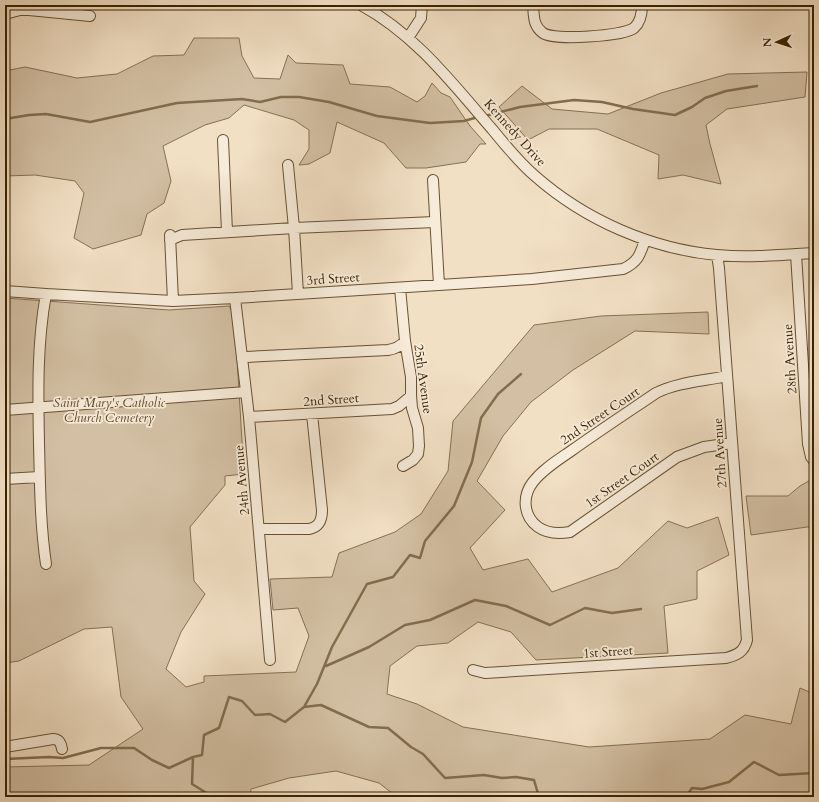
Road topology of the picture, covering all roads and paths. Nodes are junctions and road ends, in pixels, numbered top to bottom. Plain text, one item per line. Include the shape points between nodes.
1 (361, 5) edge
2 (422, 5) edge
3 (533, 5) edge
4 (642, 5) edge
5 (21, 7) edge
6 (5, 14) edge
7 (90, 16) dead end
8 (408, 38) junction
9 (223, 140) dead end
10 (288, 165) dead end
11 (433, 180) dead end
12 (435, 222) junction
13 (294, 228) junction
14 (227, 232) junction
15 (645, 240) junction
16 (814, 253) edge
17 (796, 254) junction
18 (717, 255) junction
19 (439, 285) junction
20 (400, 288) junction
21 (5, 291) edge
22 (46, 294) junction
23 (298, 294) junction
24 (235, 298) junction
25 (173, 301) junction
26 (405, 341) junction
27 (242, 359) junction
28 (727, 376) junction
29 (246, 392) junction
30 (411, 396) junction
31 (38, 408) junction
32 (5, 410) edge
33 (312, 414) junction
34 (249, 417) junction
35 (732, 443) junction
36 (814, 461) edge
37 (403, 466) dead end
38 (39, 477) junction
39 (5, 479) edge
40 (530, 520) joint
41 (260, 529) junction
42 (46, 564) dead end
43 (743, 649) joint
44 (270, 660) dead end
45 (473, 670) dead end
46 (5, 747) edge
47 (62, 749) dead end

1 - 8 street, Kennedy Drive
2 - 8 street via 421,18
3 - 4 street via 534,21 540,30 549,36 579,37 629,30 638,24
5 - 6 street
5 - 7 street
8 - 15 street, Kennedy Drive via 436,64 535,176 584,211
9 - 14 street
10 - 13 street
11 - 12 street
12 - 13 street
12 - 19 street
13 - 14 street
13 - 23 street
14 - 25 street via 170,237
15 - 18 street, Kennedy Drive
15 - 19 street, 3rd Street via 637,260 623,269 532,279
16 - 17 street, Kennedy Drive
17 - 18 street, Kennedy Drive
17 - 36 street, 28th Avenue via 808,444
18 - 28 street, 27th Avenue
19 - 20 street, 3rd Street
20 - 23 street, 3rd Street
20 - 26 street, 25th Avenue
21 - 22 street, 3rd Street
22 - 25 street, 3rd Street
22 - 31 street via 40,332
23 - 24 street, 3rd Street
24 - 25 street, 3rd Street
24 - 27 street, 24th Avenue
26 - 27 street via 388,350
26 - 30 street, 25th Avenue via 411,377
27 - 29 street, 24th Avenue
28 - 35 street, 27th Avenue
28 - 40 street, 2nd Street Court via 674,386 656,393 561,458 539,475 528,490 526,510
29 - 31 street
29 - 34 street, 24th Avenue
30 - 33 street, 2nd Street via 392,409
30 - 37 street, 25th Avenue via 418,428 419,451 413,460
31 - 32 street
31 - 38 street
33 - 34 street, 2nd Street
33 - 41 street via 322,515 319,524 309,529
34 - 41 street, 24th Avenue
35 - 40 street, 1st Street Court via 704,447 678,457 570,532 550,533
35 - 43 street, 27th Avenue via 747,640
38 - 39 street
38 - 42 street
41 - 44 street, 24th Avenue
43 - 45 street, 1st Street via 740,653 726,658 485,673
46 - 47 street via 57,739

